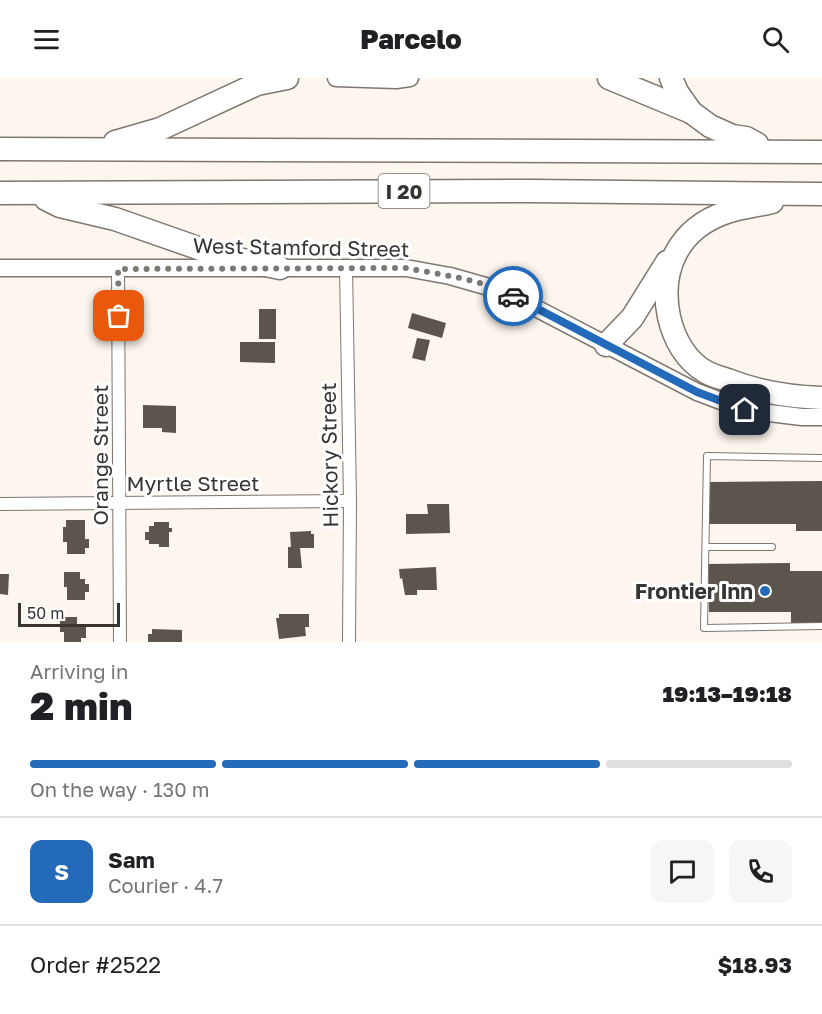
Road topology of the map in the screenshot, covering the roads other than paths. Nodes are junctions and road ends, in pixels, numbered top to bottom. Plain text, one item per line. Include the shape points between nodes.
1 (287, 78) edge
2 (336, 78) edge
3 (344, 78) edge
4 (410, 78) edge
5 (609, 78) edge
6 (671, 78) edge
7 (691, 112) junction
8 (0, 149) edge
9 (91, 149) junction
10 (774, 152) junction
11 (822, 152) edge
12 (0, 193) edge
13 (31, 193) junction
14 (815, 194) edge
15 (676, 248) junction
16 (346, 267) junction
17 (0, 268) edge
18 (280, 268) junction
19 (118, 269) junction
20 (606, 345) junction
21 (822, 398) edge
22 (822, 417) edge
23 (822, 458) edge
24 (350, 501) junction
25 (120, 503) junction
26 (0, 504) edge
27 (706, 547) junction
28 (772, 547) dead end
29 (822, 626) edge
30 (120, 642) edge
31 (349, 642) edge

1 - 9 highway via 257,84 160,129
2 - 3 main road
3 - 4 main road
5 - 7 highway
6 - 7 highway
7 - 10 highway via 710,126
8 - 9 highway, I 20
9 - 10 highway, I 20
10 - 11 highway, I 20
12 - 13 highway, I 20
13 - 14 highway, I 20
13 - 18 highway via 60,206 115,219 215,254
14 - 15 highway via 720,215
15 - 20 highway via 632,318
15 - 21 highway via 667,275 666,301 672,331 687,356 706,372 754,389
16 - 18 main road, West Stamford Street
16 - 20 main road, West Stamford Street via 406,268 503,291
16 - 24 street, Hickory Street
17 - 19 main road, West Stamford Street
18 - 19 main road, West Stamford Street
19 - 25 street, Orange Street
20 - 22 main road, West Stamford Street via 697,392 745,410
23 - 27 lane via 707,456
24 - 25 street, Myrtle Street
24 - 31 street, Hickory Street
25 - 26 street, Myrtle Street
25 - 30 street, Orange Street
27 - 28 lane
27 - 29 lane via 704,628

